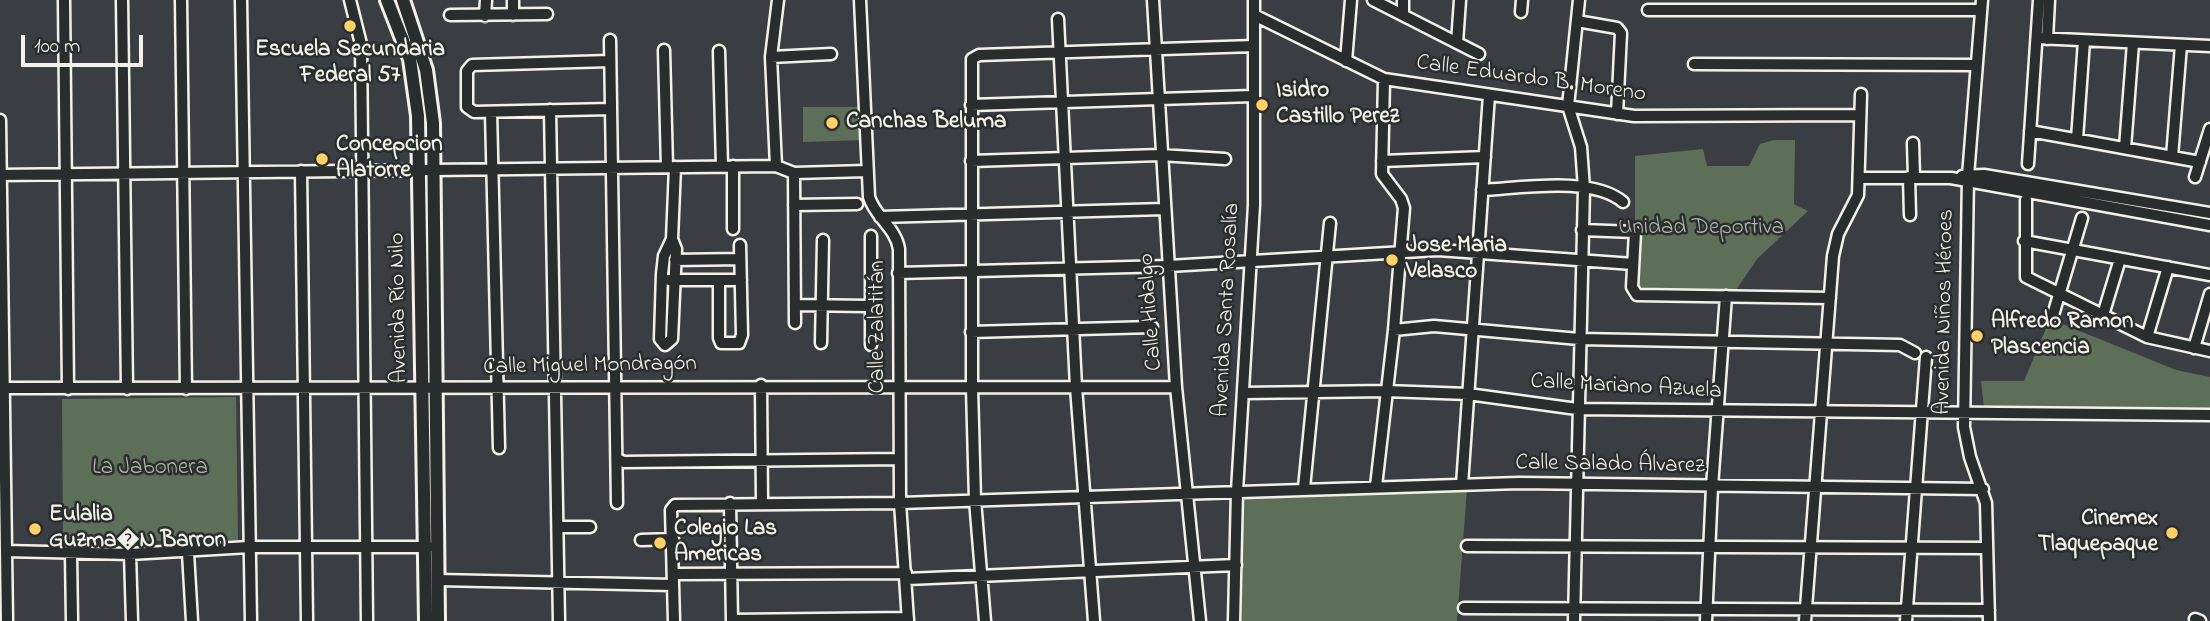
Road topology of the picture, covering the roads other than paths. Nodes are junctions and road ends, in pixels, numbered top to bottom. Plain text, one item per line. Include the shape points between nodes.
1 (64, 0) edge
2 (122, 0) edge
3 (181, 0) edge
4 (240, 0) edge
5 (350, 0) edge
6 (387, 0) edge
7 (403, 0) edge
8 (486, 0) edge
9 (513, 0) edge
10 (778, 0) edge
11 (860, 0) edge
12 (1153, 0) edge
13 (1254, 0) edge
14 (1351, 0) edge
15 (1373, 0) edge
16 (1403, 0) edge
17 (1460, 0) edge
18 (1522, 0) edge
19 (1579, 0) edge
20 (2039, 0) edge
21 (2049, 0) edge
22 (1736, 5) edge
23 (1795, 5) edge
24 (1855, 5) edge
25 (1913, 5) edge
26 (1981, 5) edge
27 (1648, 10) dead end
28 (1521, 12) dead end
29 (547, 14) dead end
30 (513, 15) junction
31 (1254, 15) junction
32 (1402, 15) junction
33 (450, 16) dead end
34 (485, 16) junction
35 (1058, 19) dead end
36 (1577, 21) junction
37 (2042, 39) junction
38 (610, 40) dead end
39 (2084, 41) junction
40 (1457, 43) junction
41 (2133, 43) junction
42 (2181, 45) junction
43 (1254, 46) junction
44 (2210, 46) edge
45 (664, 50) dead end
46 (1155, 50) junction
47 (719, 51) dead end
48 (831, 54) dead end
49 (1060, 54) junction
50 (1479, 54) dead end
51 (771, 57) junction
52 (610, 61) junction
53 (1346, 61) junction
54 (1694, 64) dead end
55 (1976, 65) junction
56 (1384, 79) junction
57 (1861, 94) dead end
58 (1489, 95) junction
59 (1253, 96) junction
60 (1157, 99) junction
61 (1062, 102) junction
62 (971, 105) junction
63 (1569, 106) junction
64 (611, 109) junction
65 (550, 110) junction
66 (491, 112) junction
67 (1617, 114) junction
68 (1860, 114) junction
69 (0, 120) edge
70 (2210, 129) edge
71 (2030, 131) junction
72 (2077, 139) junction
73 (1913, 143) dead end
74 (2125, 148) junction
75 (1160, 155) junction
76 (1065, 156) junction
77 (2172, 157) junction
78 (1485, 158) junction
79 (1225, 159) dead end
80 (971, 161) junction
81 (1382, 161) junction
82 (2200, 162) junction
83 (2028, 164) dead end
84 (728, 166) junction
85 (776, 166) junction
86 (611, 167) junction
87 (671, 167) junction
88 (552, 168) junction
89 (419, 169) junction
90 (434, 169) junction
91 (492, 169) junction
92 (364, 170) junction
93 (300, 171) junction
94 (867, 171) junction
95 (243, 172) junction
96 (183, 173) junction
97 (794, 173) junction
98 (124, 174) junction
99 (0, 175) edge
100 (65, 175) junction
101 (1911, 177) junction
102 (2195, 177) dead end
103 (1859, 178) junction
104 (1968, 178) junction
105 (1584, 188) junction
106 (1482, 190) junction
107 (2026, 200) dead end
108 (1623, 202) dead end
109 (857, 204) dead end
110 (794, 205) junction
111 (1164, 209) junction
112 (1067, 212) junction
113 (2210, 213) edge
114 (1910, 215) dead end
115 (971, 216) junction
116 (880, 217) junction
117 (2082, 218) dead end
118 (1330, 223) dead end
119 (2210, 225) edge
120 (733, 229) dead end
121 (1582, 230) junction
122 (871, 236) dead end
123 (672, 239) junction
124 (823, 240) dead end
125 (2024, 242) junction
126 (740, 245) dead end
127 (2073, 250) junction
128 (1401, 253) junction
129 (1478, 253) junction
130 (1326, 257) junction
131 (740, 258) junction
132 (2120, 259) junction
133 (675, 260) junction
134 (1252, 262) junction
135 (1581, 262) junction
136 (1633, 264) junction
137 (1169, 267) junction
138 (2168, 267) junction
139 (1070, 270) junction
140 (898, 273) junction
141 (970, 273) junction
142 (2210, 275) edge
143 (667, 280) junction
144 (719, 280) junction
145 (741, 280) junction
146 (2059, 293) junction
147 (2210, 295) edge
148 (1726, 296) junction
149 (1830, 298) junction
150 (795, 304) junction
151 (823, 305) junction
152 (870, 306) junction
153 (2053, 315) dead end
154 (2103, 315) junction
155 (795, 323) dead end
156 (1152, 327) dead end
157 (1073, 329) junction
158 (1394, 330) junction
159 (1473, 330) junction
160 (971, 332) junction
161 (2147, 337) junction
162 (1579, 339) junction
163 (821, 342) dead end
164 (1723, 344) junction
165 (871, 345) dead end
166 (1825, 345) junction
167 (2194, 348) junction
168 (2210, 351) edge
169 (1915, 352) dead end
170 (1926, 357) dead end
171 (615, 385) junction
172 (761, 385) junction
173 (558, 386) junction
174 (497, 387) junction
175 (1076, 387) junction
176 (1176, 387) junction
177 (365, 388) junction
178 (421, 388) junction
179 (436, 388) junction
180 (898, 388) junction
181 (972, 388) junction
182 (2, 389) edge
183 (68, 389) junction
184 (127, 389) junction
185 (186, 389) junction
186 (246, 389) junction
187 (302, 389) junction
188 (1386, 391) junction
189 (1244, 393) junction
190 (1313, 393) junction
191 (1468, 394) junction
192 (1577, 409) junction
193 (1718, 412) junction
194 (1820, 414) junction
195 (1922, 415) junction
196 (1964, 415) junction
197 (2210, 415) edge
198 (499, 448) dead end
199 (617, 459) junction
200 (899, 459) junction
201 (762, 460) junction
202 (1575, 484) junction
203 (1462, 485) junction
204 (1376, 486) junction
205 (1712, 487) junction
206 (1304, 488) junction
207 (1815, 488) junction
208 (1917, 488) junction
209 (1983, 489) junction
210 (3, 490) edge
211 (1237, 491) junction
212 (1187, 493) junction
213 (1084, 496) junction
214 (975, 500) junction
215 (617, 503) dead end
216 (730, 503) junction
217 (762, 503) junction
218 (900, 503) junction
219 (559, 527) junction
220 (590, 527) dead end
221 (673, 539) junction
222 (641, 540) dead end
223 (1467, 545) dead end
224 (249, 547) junction
225 (431, 547) junction
226 (1574, 547) junction
227 (307, 548) junction
228 (367, 548) junction
229 (1987, 548) junction
230 (1709, 549) junction
231 (1810, 549) junction
232 (1912, 549) junction
233 (6, 551) junction
234 (188, 553) junction
235 (71, 554) junction
236 (130, 554) junction
237 (1236, 565) junction
238 (1194, 567) junction
239 (1090, 572) junction
240 (732, 573) junction
241 (673, 574) junction
242 (906, 576) junction
243 (982, 576) junction
244 (438, 580) junction
245 (560, 583) junction
246 (673, 585) junction
247 (1464, 608) dead end
248 (1574, 608) junction
249 (1806, 609) junction
250 (1907, 610) junction
251 (1989, 615) edge
252 (1706, 616) edge
253 (908, 620) edge
254 (7, 621) edge
255 (72, 621) edge
256 (132, 621) edge
257 (192, 621) edge
258 (251, 621) edge
259 (307, 621) edge
260 (367, 621) edge
261 (426, 621) edge
262 (438, 621) edge
263 (559, 621) edge
264 (674, 621) edge
265 (732, 621) edge
266 (985, 621) edge
267 (1094, 621) edge
268 (1199, 621) edge
269 (1234, 621) edge
270 (1574, 621) edge
271 (1805, 621) edge
272 (1906, 621) edge

1 - 100 street
2 - 98 street
3 - 96 street
4 - 95 street
5 - 92 street via 361,44
6 - 89 main road, Avenida Río Nilo via 413,75
7 - 90 main road, Avenida Río Nilo via 429,85
8 - 34 street
9 - 30 street
10 - 51 street
11 - 94 street, Calle Zalatitán
12 - 46 street, Calle Hidalgo
13 - 31 street, Avenida Santa Rosalía
14 - 53 street
15 - 32 street
16 - 32 street
17 - 40 street
18 - 28 street
19 - 36 street
20 - 37 street
21 - 37 street
22 - 23 street
22 - 27 street
23 - 24 street
24 - 25 street
25 - 26 street
26 - 55 street, Avenida Niños Héroes
29 - 30 street
30 - 34 street
31 - 43 street, Avenida Santa Rosalía
31 - 53 street, Calle Eduardo B. Moreno
32 - 40 street
33 - 34 street
35 - 49 street
36 - 63 street
36 - 67 street via 1620,31
37 - 39 street
37 - 71 street
38 - 52 street
39 - 41 street
39 - 72 street
40 - 50 street
41 - 42 street
41 - 74 street
42 - 44 street
42 - 77 street
43 - 46 street
43 - 59 street, Avenida Santa Rosalía
45 - 87 street
46 - 49 street
46 - 60 street, Calle Hidalgo
47 - 84 street
48 - 51 street
49 - 61 street
49 - 62 street via 973,57
51 - 85 street
52 - 64 street
52 - 66 street via 470,66 469,112
53 - 56 street, Calle Eduardo B. Moreno
54 - 55 street
55 - 104 street, Avenida Niños Héroes
56 - 58 street, Calle Eduardo B. Moreno
56 - 81 street
57 - 68 street
58 - 63 street, Calle Eduardo B. Moreno
58 - 78 street
59 - 60 street
59 - 134 street, Avenida Santa Rosalía
60 - 61 street
60 - 75 street, Calle Hidalgo
61 - 62 street
61 - 76 street
62 - 80 street
63 - 67 street, Calle Eduardo B. Moreno
63 - 105 street via 1581,146
64 - 65 street
64 - 86 street
65 - 66 street
65 - 88 street
66 - 91 street
67 - 68 street, Calle Eduardo B. Moreno
68 - 103 street
69 - 99 street
70 - 82 street
71 - 72 street
71 - 83 street
72 - 74 street
73 - 101 street
74 - 77 street
75 - 76 street
75 - 79 street
75 - 111 street, Calle Hidalgo
76 - 80 street
76 - 112 street
77 - 82 street
78 - 81 street
78 - 106 street
80 - 115 street
81 - 128 street via 1382,174 1403,203
82 - 102 street
84 - 85 street
84 - 87 street
84 - 120 street
85 - 97 street
86 - 87 street
86 - 88 street
86 - 171 street
87 - 123 street
88 - 91 street
88 - 173 street
89 - 90 street
89 - 92 street
89 - 178 main road, Avenida Río Nilo
90 - 91 street
90 - 179 main road, Avenida Río Nilo
91 - 174 street
92 - 93 street
92 - 177 street
93 - 95 street
93 - 187 street
94 - 97 street
94 - 116 street, Calle Zalatitán via 871,203
95 - 96 street
95 - 186 street
96 - 98 street
96 - 185 street
97 - 110 street
98 - 100 street
98 - 184 street
99 - 100 street
99 - 182 street
100 - 183 street
101 - 103 street
101 - 104 street
101 - 114 street
103 - 149 street via 1856,201 1835,241
104 - 113 street
104 - 119 street
104 - 196 street, Avenida Niños Héroes
105 - 106 street
105 - 108 street via 1611,192
105 - 121 street
106 - 129 street
107 - 125 street
109 - 110 street
110 - 150 street
111 - 112 street
111 - 137 street, Calle Hidalgo
112 - 115 street
112 - 139 street
115 - 116 street
115 - 141 street
116 - 140 street, Calle Zalatitán via 898,241
117 - 127 street
118 - 130 street
121 - 135 street
121 - 136 street via 1635,232
122 - 152 street
123 - 133 street
123 - 143 street via 664,256
124 - 151 street
125 - 127 street
125 - 146 street via 2025,275
126 - 131 street
127 - 132 street
127 - 146 street
128 - 129 street
128 - 130 street
128 - 158 street
129 - 135 street
129 - 159 street
130 - 134 street
130 - 190 street
131 - 133 street
131 - 145 street
132 - 138 street
132 - 154 street
133 - 143 street
134 - 137 street
134 - 189 street, Avenida Santa Rosalía
135 - 136 street
135 - 162 street
136 - 148 street via 1634,293
137 - 139 street
137 - 176 street, Calle Hidalgo
138 - 142 street
138 - 161 street
139 - 141 street
139 - 157 street
140 - 141 street
140 - 180 street, Calle Zalatitán
141 - 160 street
143 - 143 street via 660,339 665,345 672,338
143 - 144 street
144 - 145 street
144 - 145 street via 719,338 729,345 739,343 742,335
146 - 153 street
146 - 154 street
147 - 167 street
148 - 149 street
148 - 164 street
149 - 166 street
150 - 151 street
150 - 155 street
151 - 152 street
151 - 163 street
152 - 165 street
154 - 161 street
156 - 157 street
157 - 160 street
157 - 175 street
158 - 159 street
158 - 188 street
159 - 162 street
159 - 191 street
160 - 181 street
161 - 167 street
162 - 164 street
162 - 192 street
164 - 166 street
164 - 193 street
166 - 169 street via 1900,345
166 - 194 street
167 - 168 street
170 - 195 street
171 - 172 street, Calle Miguel Mondragón
171 - 173 street, Calle Miguel Mondragón
171 - 199 street
172 - 180 street, Calle Miguel Mondragón
172 - 201 street
173 - 174 street, Calle Miguel Mondragón
173 - 219 street
174 - 179 street, Calle Miguel Mondragón
174 - 198 street
175 - 176 street, Calle Miguel Mondragón
175 - 181 street, Calle Miguel Mondragón
175 - 213 street
176 - 212 street, Calle Hidalgo
177 - 178 street, Calle Miguel Mondragón
177 - 187 street, Calle Miguel Mondragón
177 - 228 street
178 - 179 street, Calle Miguel Mondragón
178 - 225 main road, Avenida Río Nilo
179 - 225 main road, Avenida Río Nilo
180 - 181 street, Calle Miguel Mondragón
180 - 200 street, Calle Zalatitán
181 - 214 street
182 - 183 street, Calle Miguel Mondragón
182 - 210 street
183 - 184 street, Calle Miguel Mondragón
184 - 185 street, Calle Miguel Mondragón
185 - 186 street, Calle Miguel Mondragón
186 - 187 street, Calle Miguel Mondragón
186 - 224 street
187 - 227 street
188 - 190 street, Calle Mariano Azuela
188 - 191 street, Calle Mariano Azuela
188 - 204 street
189 - 190 street, Calle Mariano Azuela
189 - 211 street, Avenida Santa Rosalía
190 - 206 street
191 - 192 street, Calle Mariano Azuela
191 - 203 street
192 - 193 street, Calle Mariano Azuela
192 - 202 street
193 - 194 street, Calle Mariano Azuela
193 - 205 street
194 - 195 street, Calle Mariano Azuela
194 - 207 street
195 - 196 street, Calle Mariano Azuela
195 - 208 street
196 - 197 street, Calle Mariano Azuela
196 - 209 street, Avenida Niños Héroes via 1966,443
199 - 201 street
199 - 215 street
200 - 201 street
200 - 218 street, Calle Zalatitán
201 - 217 street
202 - 203 street, Calle Salado Álvarez
202 - 205 street, Calle Salado Álvarez
202 - 226 street
203 - 204 street, Calle Salado Álvarez
204 - 206 street, Calle Salado Álvarez
205 - 207 street, Calle Salado Álvarez
205 - 230 street
206 - 211 street, Calle Salado Álvarez
207 - 208 street, Calle Salado Álvarez
207 - 231 street
208 - 209 street, Calle Salado Álvarez
208 - 232 street
209 - 229 street, Avenida Niños Héroes
210 - 233 street
211 - 212 street, Calle Salado Álvarez
211 - 237 street, Avenida Santa Rosalía
212 - 213 street, Calle Salado Álvarez
212 - 238 street, Calle Hidalgo
213 - 214 street, Calle Salado Álvarez
213 - 239 street
214 - 218 street, Calle Salado Álvarez
214 - 243 street
216 - 217 street, Calle Salado Álvarez
216 - 221 street, Calle Salado Álvarez via 672,506
216 - 240 street
217 - 218 street, Calle Salado Álvarez
218 - 242 street, Calle Zalatitán
219 - 220 street
219 - 245 street
221 - 222 street
221 - 241 street
223 - 226 street
224 - 227 street
224 - 234 street
224 - 258 street
225 - 228 street
225 - 244 main road, Avenida Río Nilo
225 - 261 main road, Avenida Río Nilo
226 - 230 street
226 - 248 street
227 - 228 street
227 - 259 street
228 - 260 street
229 - 232 street
229 - 251 street, Avenida Niños Héroes
230 - 231 street
230 - 252 street
231 - 232 street
231 - 249 street
232 - 250 street
233 - 235 street
233 - 254 street
234 - 236 street
234 - 257 street
235 - 236 street
235 - 255 street
236 - 256 street
237 - 238 street
237 - 269 street, Avenida Santa Rosalía
238 - 239 street
238 - 268 street, Calle Hidalgo
239 - 243 street
239 - 267 street
240 - 241 street
240 - 242 street
240 - 265 street
241 - 246 street
242 - 243 street
242 - 253 street, Calle Zalatitán
243 - 266 street
244 - 245 street
244 - 262 main road, Avenida Río Nilo
245 - 246 street
245 - 263 street
246 - 264 street
247 - 248 street
248 - 252 street
248 - 270 street
249 - 250 street
249 - 252 street
249 - 271 street
250 - 251 street
250 - 272 street
253 - 265 street

